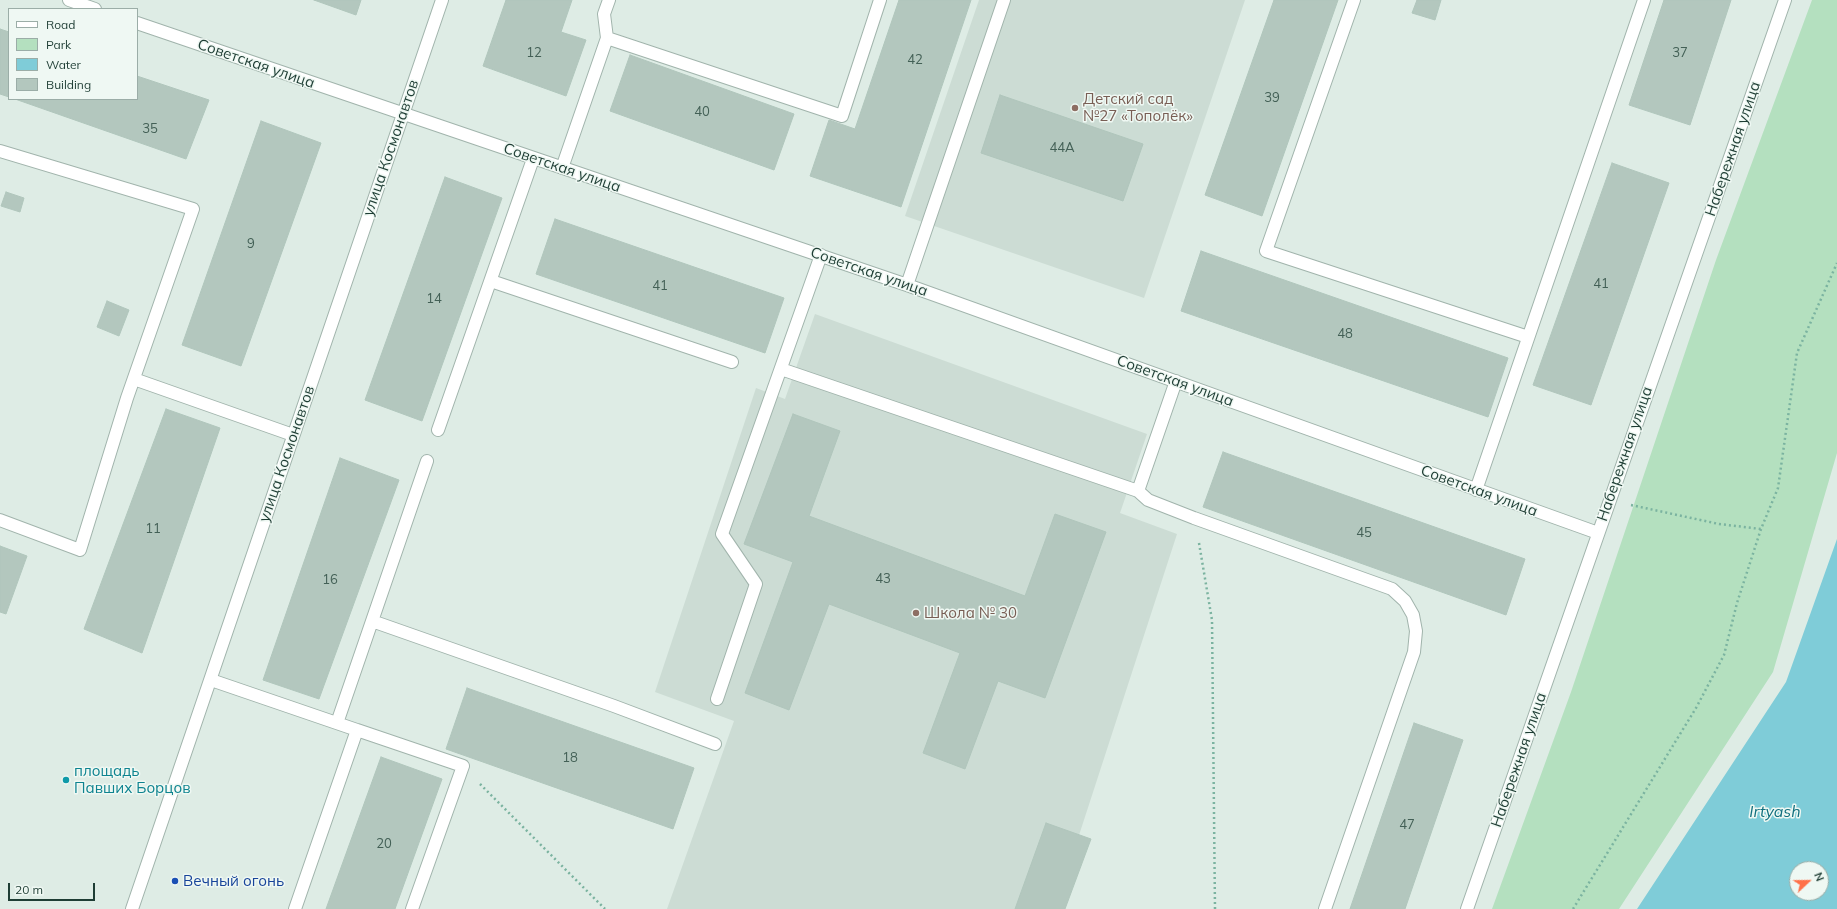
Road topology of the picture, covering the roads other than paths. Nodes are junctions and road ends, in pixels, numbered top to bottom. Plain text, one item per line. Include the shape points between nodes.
1 (69, 0) edge
2 (442, 0) edge
3 (609, 0) edge
4 (880, 0) edge
5 (1004, 0) edge
6 (1354, 0) edge
7 (1644, 0) edge
8 (1785, 0) edge
9 (92, 8) edge
10 (138, 23) edge
11 (607, 38) junction
12 (402, 114) junction
13 (0, 151) edge
14 (533, 159) junction
15 (562, 168) junction
16 (821, 255) junction
17 (492, 281) junction
18 (907, 285) junction
19 (1528, 337) junction
20 (732, 362) dead end
21 (781, 369) junction
22 (134, 379) junction
23 (1176, 381) junction
24 (438, 430) dead end
25 (293, 435) junction
26 (427, 461) dead end
27 (1476, 490) junction
28 (1138, 491) junction
29 (0, 520) edge
30 (1598, 533) junction
31 (372, 621) junction
32 (211, 680) junction
33 (717, 699) dead end
34 (337, 723) junction
35 (357, 730) junction
36 (715, 744) dead end
37 (132, 909) edge
38 (295, 909) edge
39 (412, 909) edge
40 (1325, 909) edge
41 (1467, 909) edge

1 - 9 street
2 - 12 street, улица Космонавтов
3 - 11 street via 604,14
4 - 11 street via 842,116
5 - 18 street
6 - 19 street via 1266,251
7 - 19 street
8 - 30 street, Набережная улица
10 - 12 street, Советская улица
11 - 15 street
12 - 14 street, Советская улица
12 - 25 street, улица Космонавтов
13 - 22 street via 192,209
14 - 15 street, Советская улица
14 - 17 street
15 - 16 street, Советская улица
16 - 18 street, Советская улица
16 - 21 street
17 - 20 street
17 - 24 street
18 - 23 street, Советская улица
19 - 27 street
21 - 28 street
21 - 33 street via 722,534 756,584
22 - 25 street
22 - 29 street via 80,550
23 - 27 street, Советская улица
23 - 28 street
25 - 32 street, улица Космонавтов
26 - 31 street
27 - 30 street, Советская улица
28 - 40 street via 1148,500 1194,518 1392,589 1413,615 1416,631 1414,652
30 - 41 street, Набережная улица
31 - 34 street
31 - 36 street
32 - 34 street
32 - 37 street, улица Космонавтов
34 - 35 street
35 - 38 street
35 - 39 street via 463,766

